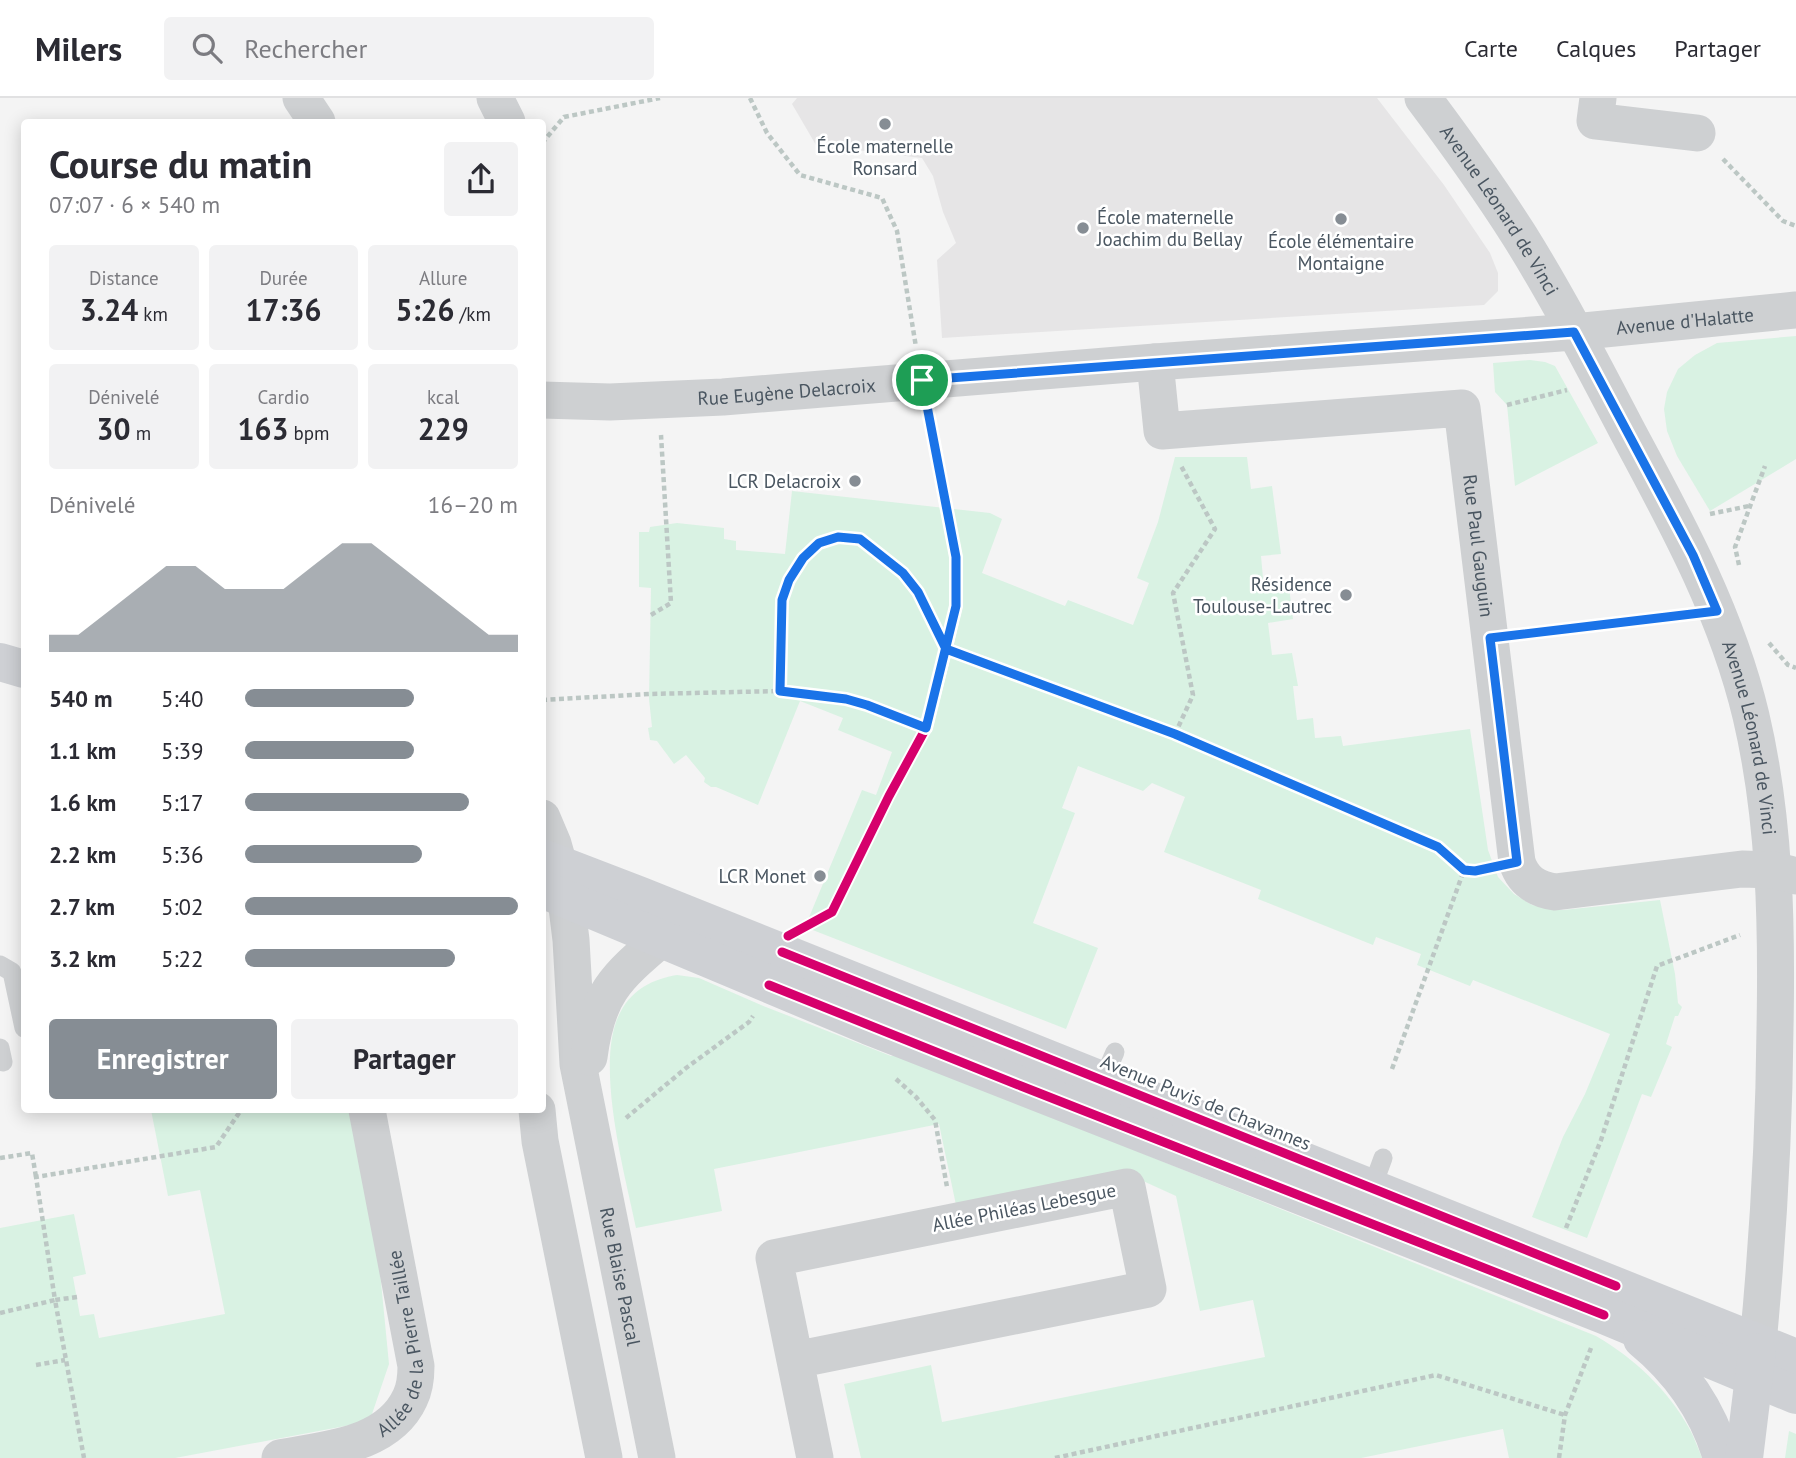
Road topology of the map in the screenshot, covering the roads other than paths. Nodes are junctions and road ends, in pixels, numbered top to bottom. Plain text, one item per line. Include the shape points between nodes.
1 (301, 98) edge
2 (495, 98) edge
3 (1423, 98) edge
4 (1598, 98) edge
5 (315, 119) edge
6 (506, 119) edge
7 (1697, 133) road end
8 (1796, 310) edge
9 (1574, 332) junction
10 (1155, 362) junction
11 (546, 400) edge
12 (0, 662) edge
13 (21, 668) edge
14 (546, 840) edge
15 (1785, 873) edge
16 (553, 878) edge
17 (661, 939) junction
18 (0, 965) edge
19 (21, 1014) edge
20 (1109, 1066) junction
21 (1021, 1086) junction
22 (584, 1096) junction
23 (546, 1101) edge
24 (369, 1113) edge
25 (537, 1113) edge
26 (1377, 1173) junction
27 (1290, 1192) junction
28 (1613, 1319) junction
29 (794, 1360) junction
30 (1777, 1368) edge
31 (280, 1458) edge
32 (604, 1458) edge
33 (657, 1458) edge
34 (815, 1458) edge
35 (1722, 1458) edge
36 (1744, 1458) edge
37 (1766, 1458) edge

1 - 5 street
2 - 6 street
3 - 9 street, Avenue Léonard de Vinci via 1520,237
4 - 7 street via 1595,121
8 - 9 street, Avenue d'Halatte
9 - 10 street, Rue Eugène Delacroix
9 - 15 street, Avenue Léonard de Vinci via 1693,555 1727,633 1751,717
10 - 11 street, Rue Eugène Delacroix via 723,397
10 - 15 street, Rue Paul Gauguin via 1162,430 1462,408 1517,862 1524,878 1542,890 1555,892 1742,869
12 - 13 main road
14 - 16 street, Rue Blaise Pascal
15 - 30 street, Avenue Léonard de Vinci via 1776,944 1774,1124 1781,1266
16 - 17 main road
16 - 20 main road, Avenue Puvis de Chavannes
16 - 22 street, Rue Blaise Pascal via 571,940 576,1044
17 - 21 main road
17 - 22 street, Rue Blaise Pascal via 606,995 594,1026
18 - 19 lane via 12,972
20 - 21 lane via 1090,1093
20 - 26 main road, Avenue Puvis de Chavannes
21 - 27 main road
22 - 23 street
22 - 33 street, Rue Blaise Pascal
24 - 31 street, Allée de la Pierre Taillée via 416,1366 415,1382 410,1399 387,1427 349,1444
25 - 32 street
26 - 27 lane via 1359,1197
26 - 30 main road, Avenue Puvis de Chavannes
27 - 28 main road
28 - 30 main road
28 - 35 main road via 1658,1352 1688,1385 1711,1426
29 - 29 street, Allée Philéas Lebesgue via 774,1258 1127,1186 1148,1289
29 - 34 street, Allée Philéas Lebesgue
30 - 36 main road
30 - 37 main road

